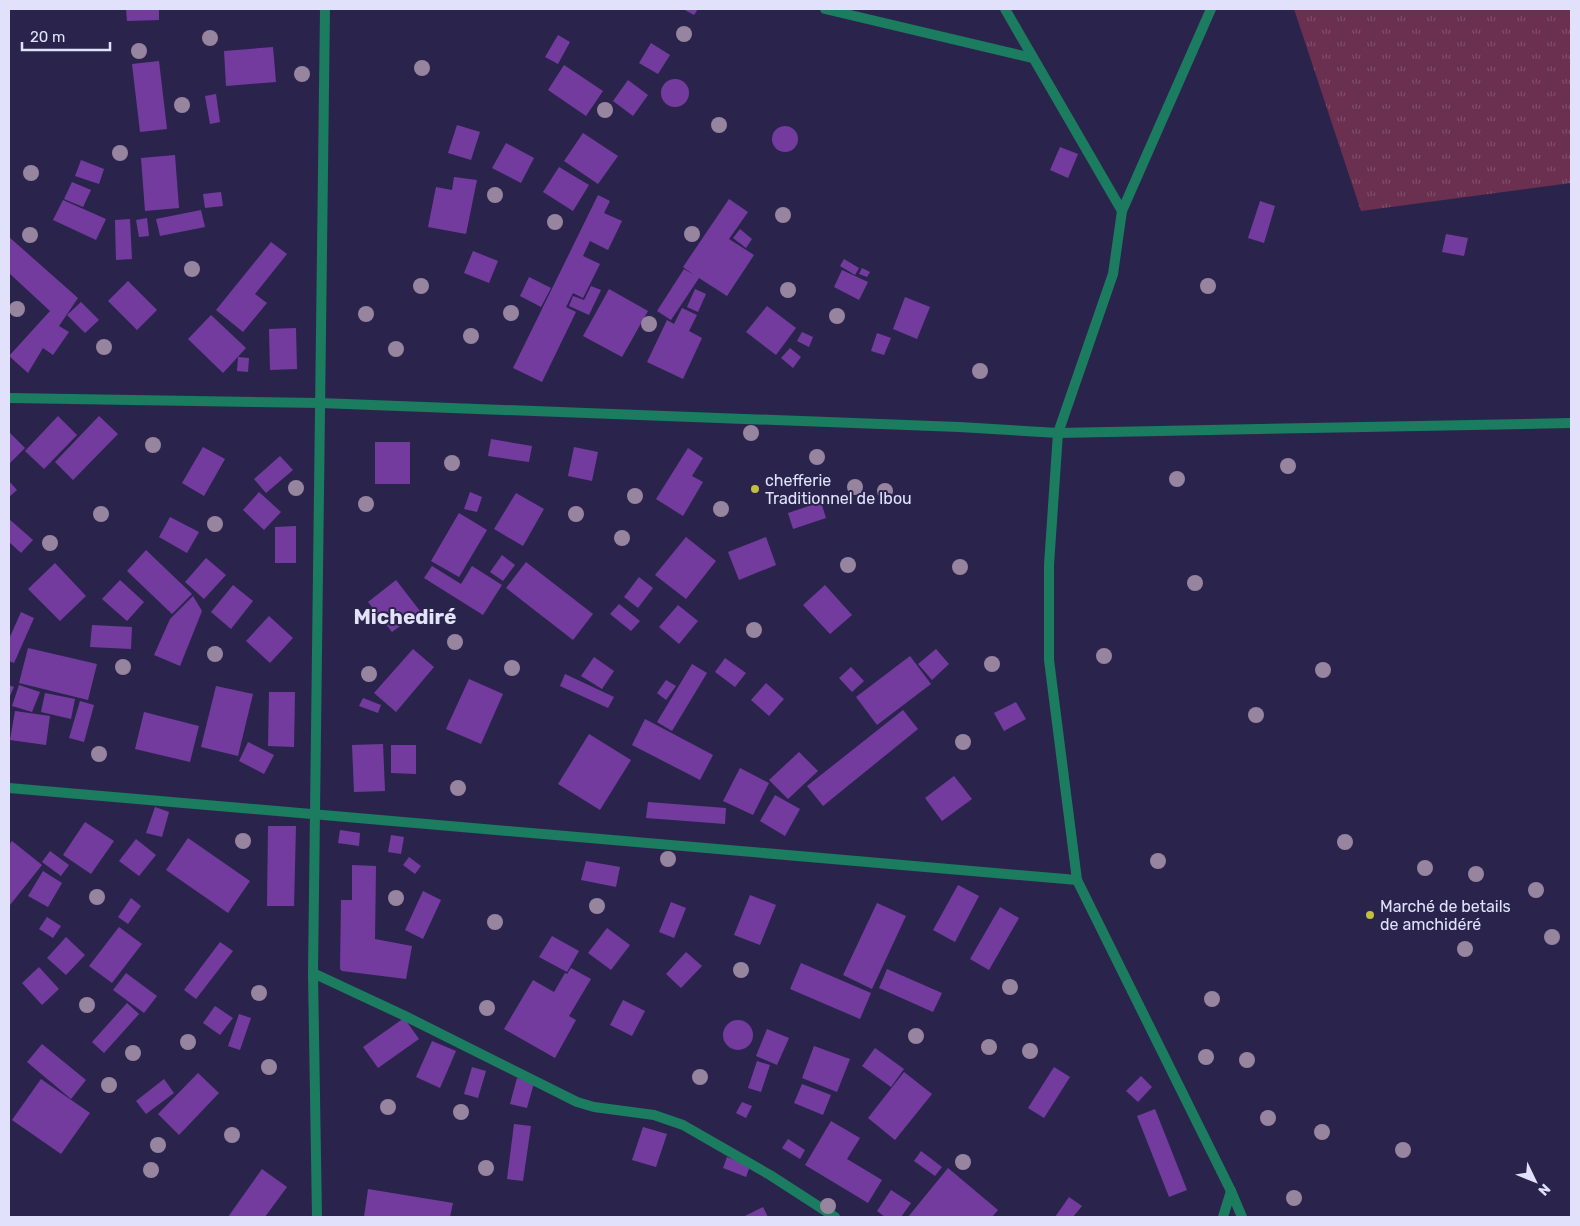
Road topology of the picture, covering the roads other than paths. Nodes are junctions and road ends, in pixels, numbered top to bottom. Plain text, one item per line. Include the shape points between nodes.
1 (325, 9) edge
2 (826, 9) edge
3 (1005, 9) edge
4 (1211, 9) edge
5 (1032, 58) junction
6 (1122, 212) junction
7 (9, 398) edge
8 (320, 403) junction
9 (1571, 423) edge
10 (1058, 433) junction
11 (9, 788) edge
12 (315, 814) junction
13 (1077, 880) junction
14 (313, 973) junction
15 (1232, 1191) junction
16 (316, 1217) edge
17 (835, 1217) edge
18 (1224, 1217) edge
19 (1242, 1217) edge

1 - 8 street
2 - 5 street
3 - 5 street
4 - 6 street
5 - 6 street
6 - 10 street via 1113,274
7 - 8 street
8 - 10 street
8 - 12 street
9 - 10 street
10 - 13 street via 1049,565 1049,660
11 - 12 street
12 - 13 street
12 - 14 street
13 - 15 street
14 - 16 street
14 - 17 street via 577,1102 654,1115 683,1125
15 - 18 street
15 - 19 street

